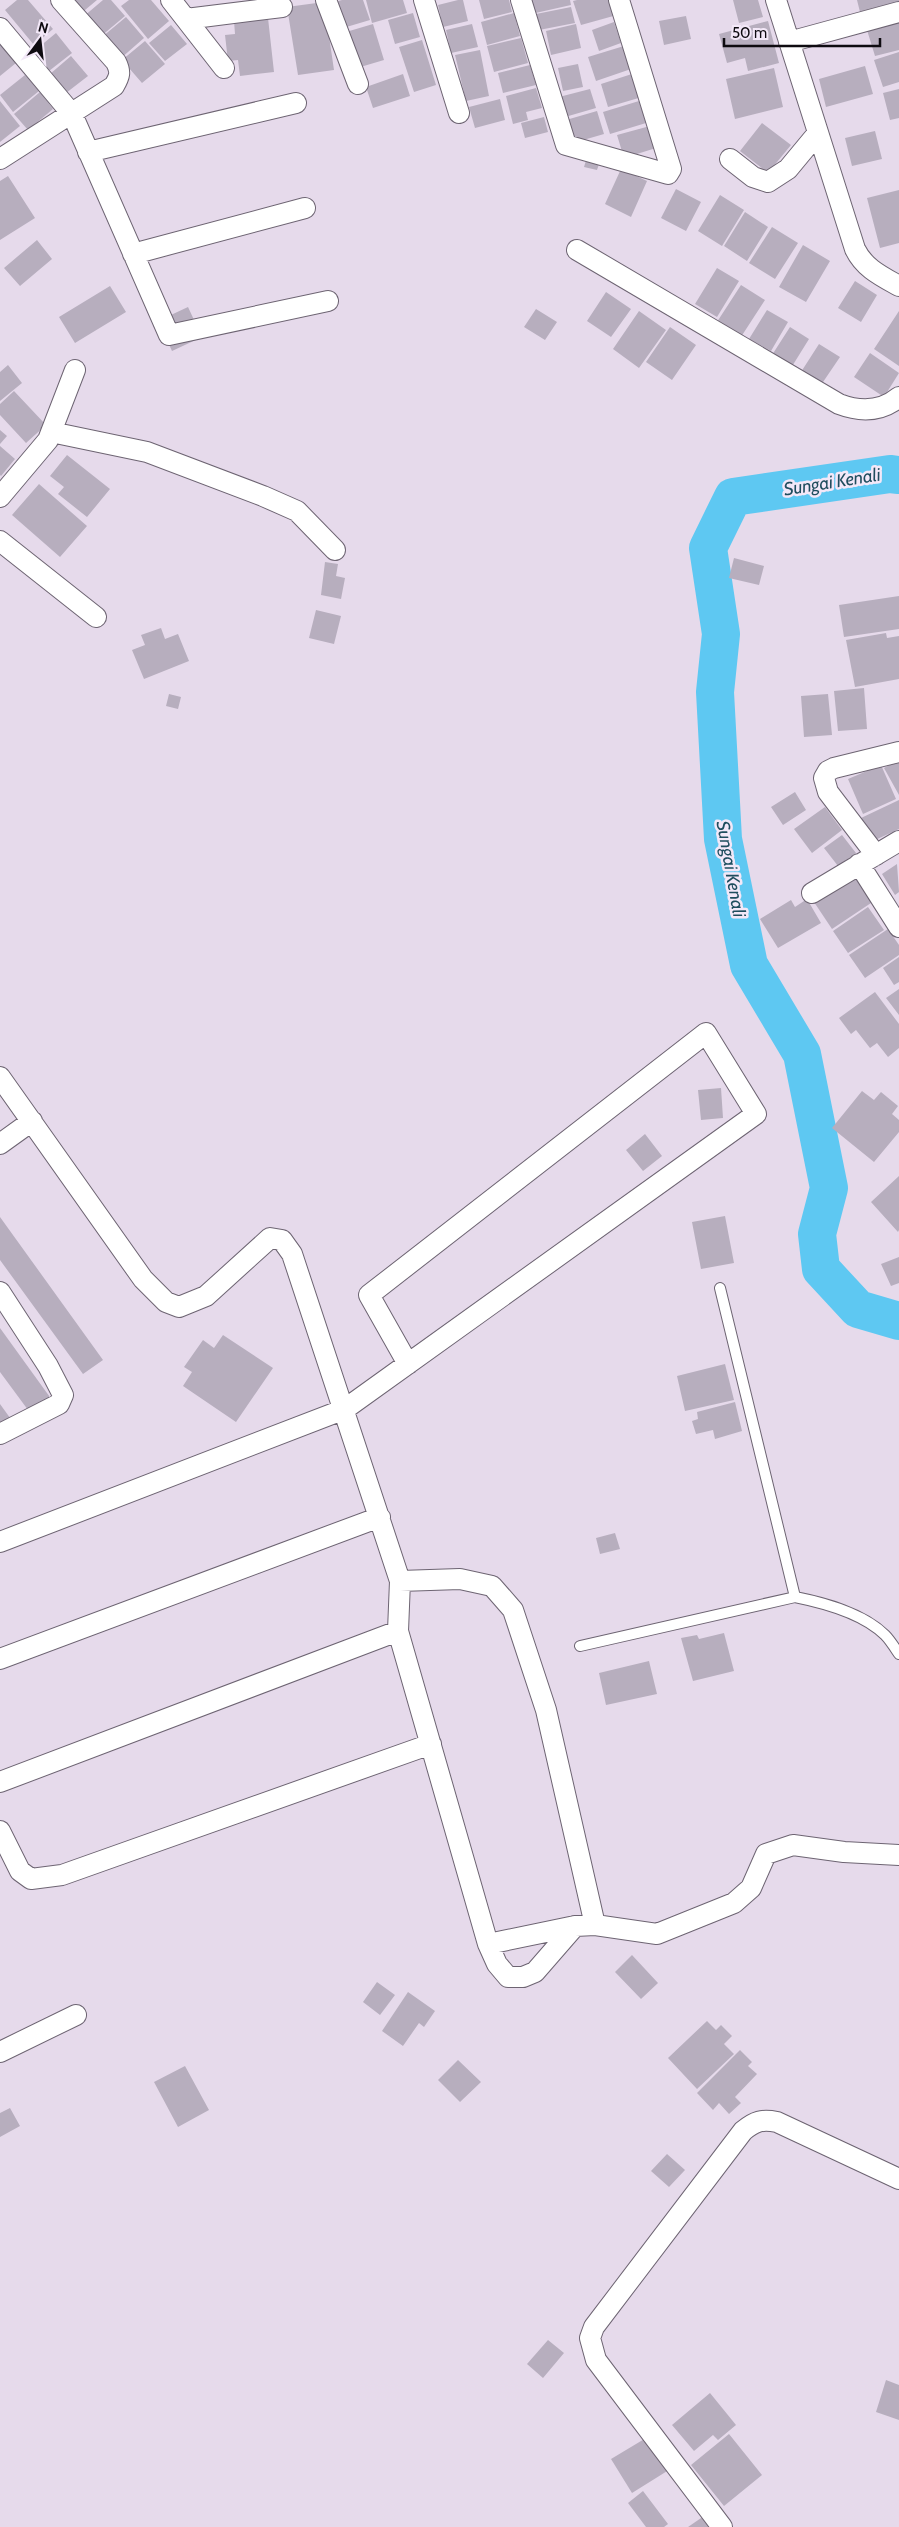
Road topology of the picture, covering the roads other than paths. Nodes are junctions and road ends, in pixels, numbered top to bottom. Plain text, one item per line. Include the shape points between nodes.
1 (61, 0) edge
2 (170, 0) edge
3 (326, 0) edge
4 (424, 0) edge
5 (520, 0) edge
6 (619, 0) edge
7 (776, 0) edge
8 (282, 6) dead end
9 (899, 12) edge
10 (186, 19) junction
11 (0, 28) edge
12 (789, 42) junction
13 (224, 68) dead end
14 (358, 84) dead end
15 (296, 103) dead end
16 (459, 113) dead end
17 (72, 114) junction
18 (817, 134) junction
19 (88, 152) junction
20 (0, 159) edge
21 (730, 159) dead end
22 (305, 208) dead end
23 (577, 250) dead end
24 (134, 254) junction
25 (899, 286) edge
26 (328, 301) dead end
27 (76, 370) dead end
28 (899, 397) edge
29 (51, 432) junction
30 (0, 497) edge
31 (0, 541) edge
32 (336, 550) dead end
33 (96, 617) dead end
34 (899, 752) edge
35 (899, 841) edge
36 (868, 859) junction
37 (812, 893) dead end
38 (899, 927) edge
39 (0, 1077) edge
40 (32, 1121) junction
41 (0, 1144) edge
42 (720, 1288) dead end
43 (0, 1292) edge
44 (408, 1364) junction
45 (345, 1409) junction
46 (0, 1434) edge
47 (380, 1518) junction
48 (0, 1542) edge
49 (400, 1581) junction
50 (795, 1597) junction
51 (398, 1631) junction
52 (580, 1646) dead end
53 (899, 1654) edge
54 (0, 1659) edge
55 (431, 1744) junction
56 (0, 1782) edge
57 (0, 1831) edge
58 (899, 1855) edge
59 (595, 1925) junction
60 (575, 1926) junction
61 (488, 1944) junction
62 (76, 2015) dead end
63 (0, 2052) edge
64 (899, 2179) edge
65 (722, 2527) edge

1 - 17 street via 120,70 114,86
2 - 10 street
3 - 14 street
4 - 16 street
5 - 6 street via 566,145 668,174 671,169
7 - 12 street
8 - 10 street
9 - 12 street
10 - 13 street
11 - 17 street
12 - 18 street
15 - 19 street
17 - 19 street
17 - 20 street
18 - 21 street via 788,169 768,182 753,178
18 - 25 street via 860,260
19 - 24 street
22 - 24 street
23 - 28 street via 839,404 854,410 874,410 891,404
24 - 26 street via 169,335
27 - 29 street
29 - 30 street via 48,440
29 - 32 street via 147,452 263,496 297,511
31 - 33 street
34 - 36 street via 834,768 824,778 828,792
35 - 36 street
36 - 37 street
36 - 38 street
39 - 40 street
40 - 41 street
40 - 45 street via 143,1279 166,1302 179,1307 206,1296 270,1238 282,1240 292,1254
42 - 50 lane
43 - 46 street via 63,1395 59,1404
44 - 44 street via 369,1295 706,1033 756,1114
44 - 45 street
45 - 47 street
45 - 48 street
47 - 49 street
47 - 54 street
49 - 51 street
49 - 59 street via 460,1579 492,1586 513,1610 546,1710
50 - 52 lane
50 - 53 lane via 812,1600 871,1623
51 - 55 street
51 - 56 street
55 - 57 street via 62,1875 31,1879 20,1870
55 - 61 street
58 - 59 street via 792,1845 766,1854 751,1888 734,1903 657,1934
59 - 60 street
60 - 61 street
60 - 61 street via 535,1972 523,1977 508,1976 497,1964
62 - 63 street
64 - 65 street via 777,2122 753,2122 594,2327 590,2338 596,2360

